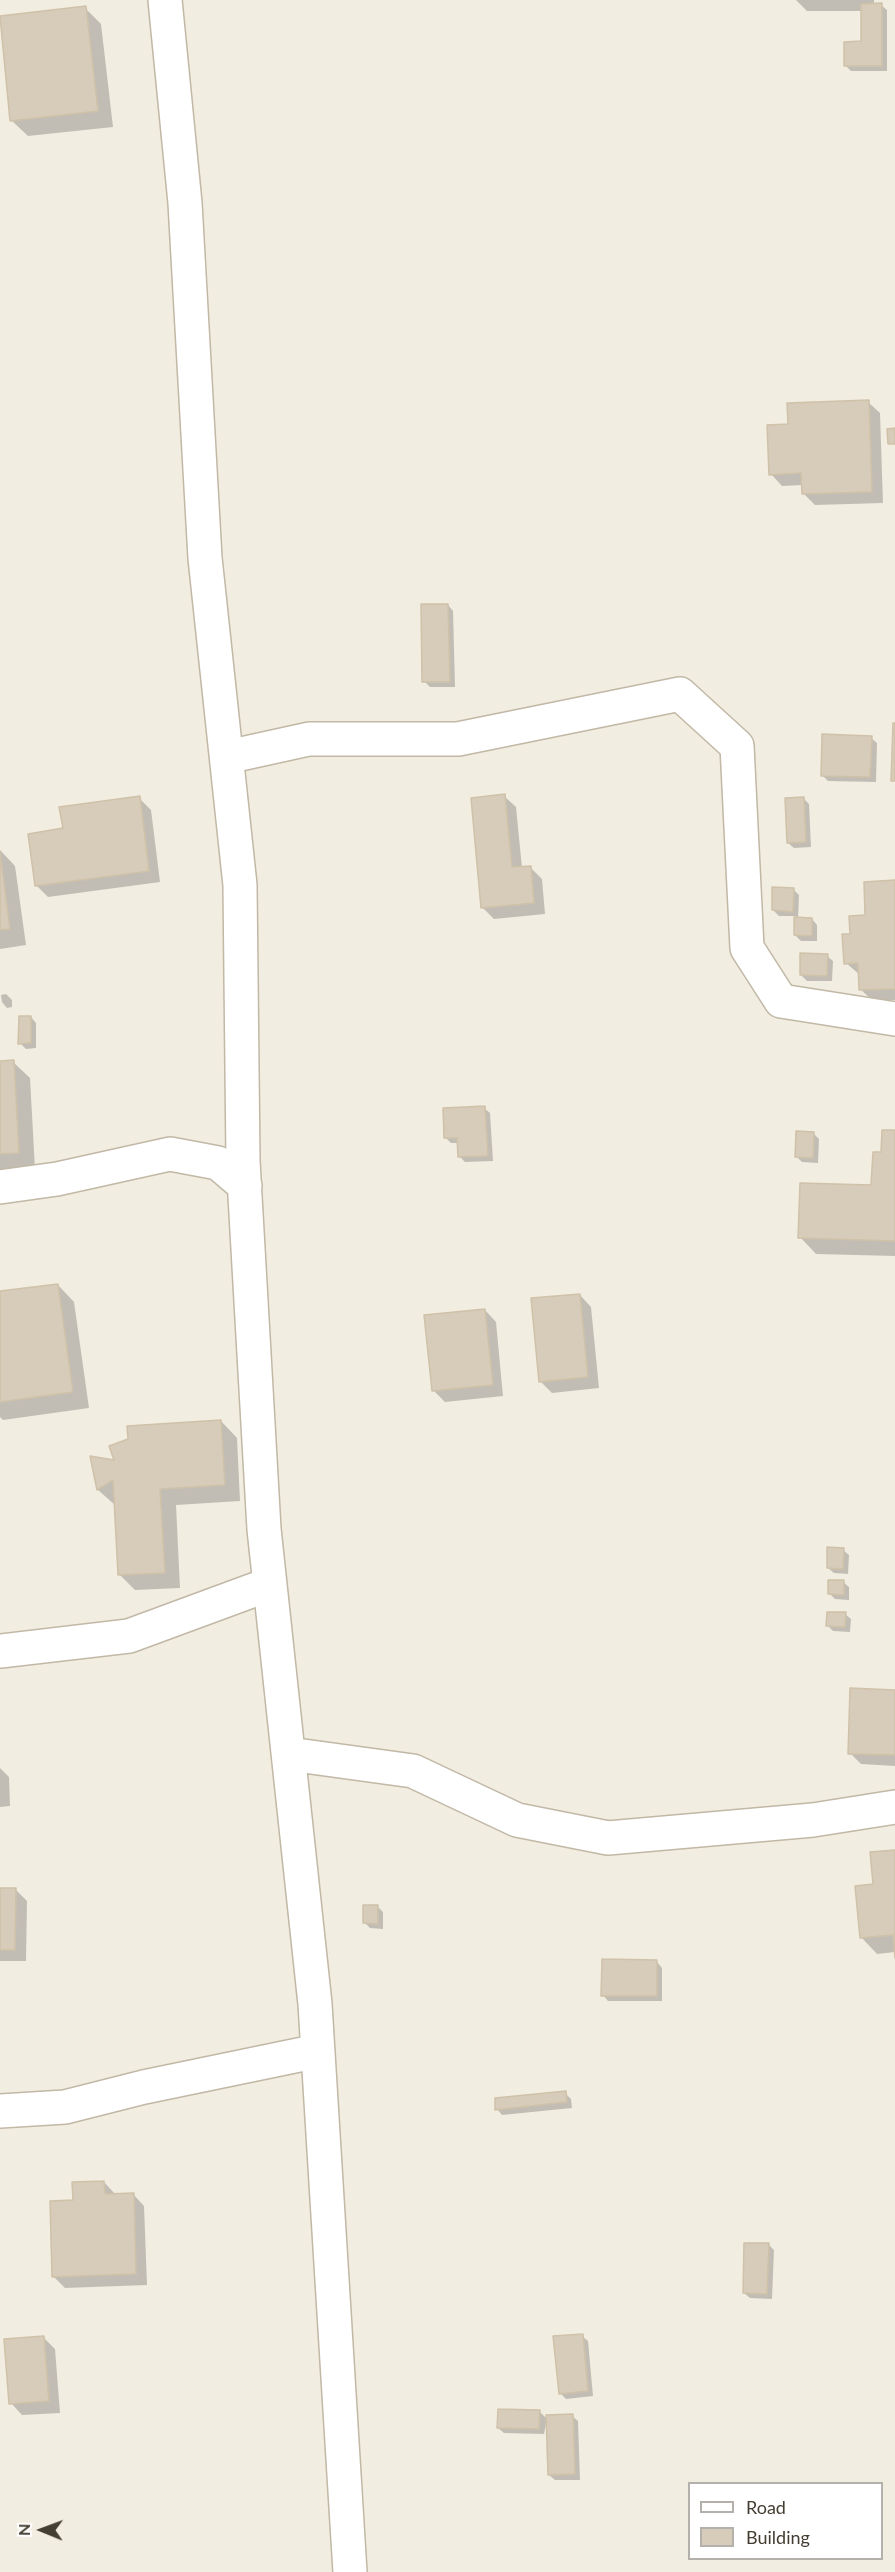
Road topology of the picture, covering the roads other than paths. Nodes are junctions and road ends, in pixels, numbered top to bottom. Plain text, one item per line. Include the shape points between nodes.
1 (165, 0) edge
2 (226, 757) junction
3 (895, 1018) edge
4 (245, 1186) junction
5 (0, 1187) edge
6 (270, 1584) junction
7 (0, 1651) edge
8 (289, 1754) junction
9 (895, 1807) edge
10 (318, 2051) junction
11 (0, 2111) edge
12 (350, 2572) edge

1 - 2 street via 185,203 206,558
2 - 3 street via 309,738 458,739 680,694 737,746 747,948 781,1001
2 - 4 street via 240,885
4 - 5 street via 218,1162 170,1154 57,1179
4 - 6 street
6 - 7 street via 129,1636
6 - 8 street
8 - 9 street via 413,1771 518,1820 608,1839 813,1820
8 - 10 street
10 - 11 street via 65,2107
10 - 12 street

